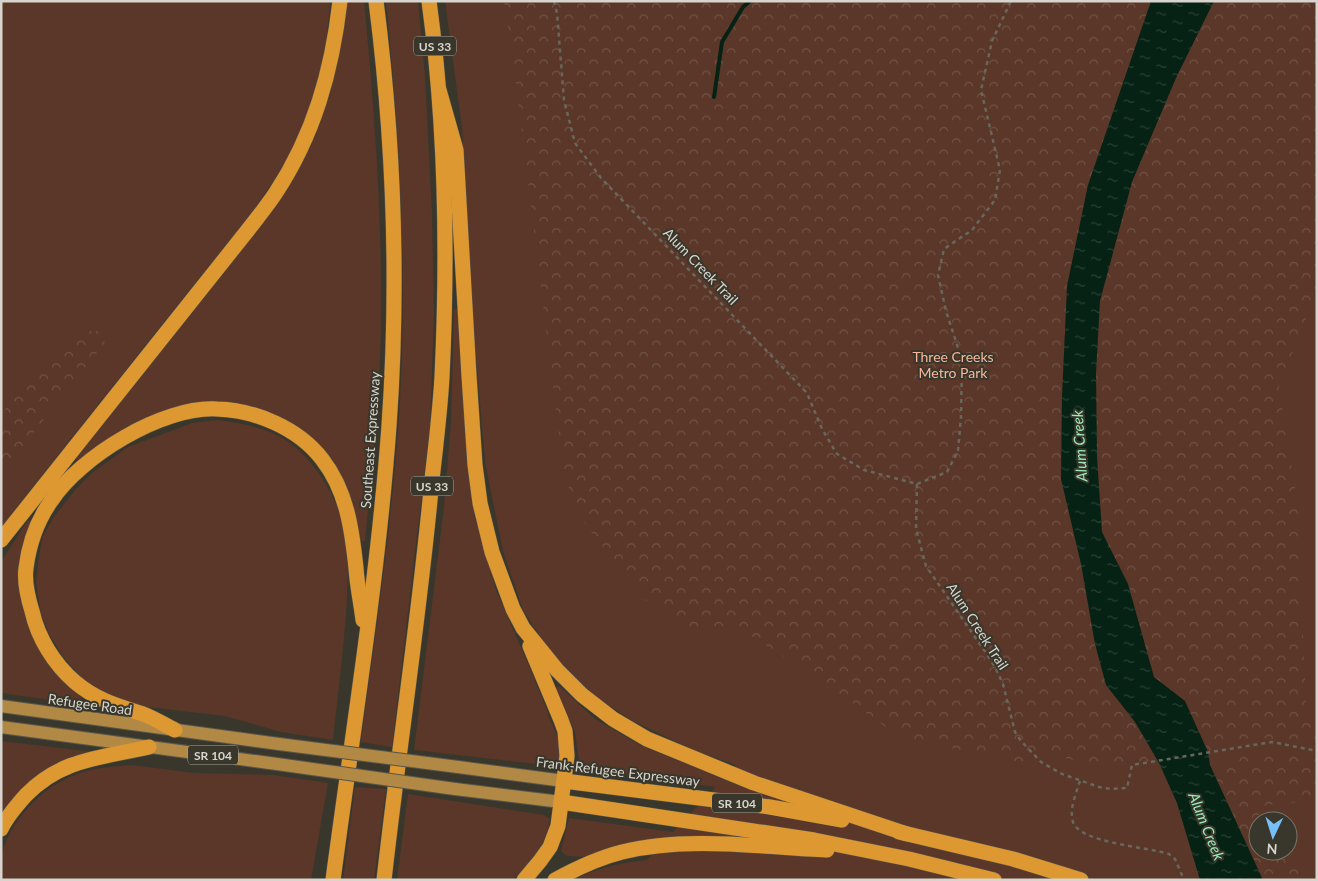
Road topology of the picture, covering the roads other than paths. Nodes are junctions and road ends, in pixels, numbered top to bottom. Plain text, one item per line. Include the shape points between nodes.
1 (340, 1) edge
2 (376, 1) edge
3 (429, 1) edge
4 (439, 90) junction
5 (1, 540) edge
6 (523, 628) junction
7 (366, 639) junction
8 (1, 706) edge
9 (1, 727) edge
10 (175, 730) junction
11 (149, 747) junction
12 (564, 781) junction
13 (561, 802) junction
14 (1, 829) edge
15 (907, 834) junction
16 (876, 852) junction
17 (332, 880) edge
18 (384, 880) edge
19 (524, 880) edge
20 (555, 880) edge
21 (994, 880) edge
22 (1081, 880) edge

1 - 5 highway via 323,93 303,143 275,194
2 - 7 highway, Southeast Expressway via 391,172 394,307 389,428
3 - 4 highway, US 33
4 - 6 highway via 456,150 469,386 480,503 492,552
4 - 18 highway, US 33 via 445,270 442,380 425,554
6 - 12 highway via 565,731 568,756
6 - 15 highway via 582,695 613,719 647,738 754,782
7 - 10 highway via 348,511 333,477 310,446 274,423 245,413 216,409 180,414 133,432 87,462 51,501 30,546 26,570 28,596 34,621 45,645 74,681 107,703 144,715
7 - 17 highway, Southeast Expressway
8 - 10 main road, Refugee Road
9 - 11 main road
10 - 12 main road, Frank-Refugee Expressway / SR 104, bridge
11 - 13 main road, SR 104, bridge
11 - 14 highway via 80,762 56,771 35,786
12 - 13 highway
12 - 15 highway, Frank-Refugee Expressway / SR 104 via 770,808
13 - 16 highway, SR 104
13 - 19 highway via 555,837
15 - 22 highway, Frank-Refugee Expressway / SR 104 via 1013,859
16 - 20 highway via 676,845 623,852 580,867
16 - 21 highway, SR 104

